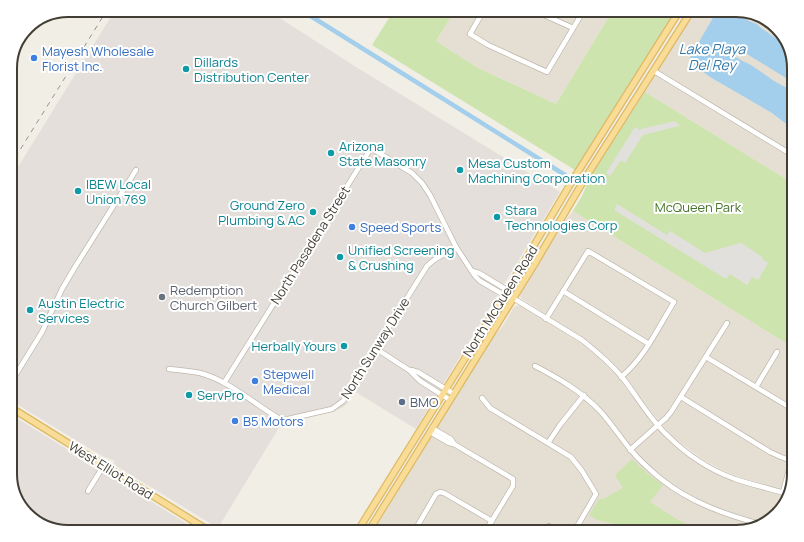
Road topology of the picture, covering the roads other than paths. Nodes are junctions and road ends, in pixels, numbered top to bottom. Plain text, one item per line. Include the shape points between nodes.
1 (480, 17) edge
2 (549, 17) edge
3 (580, 17) edge
4 (676, 17) edge
5 (688, 17) edge
6 (573, 28) junction
7 (654, 71) junction
8 (625, 98) junction
9 (634, 103) junction
10 (787, 152) edge
11 (136, 170) dead end
12 (574, 178) junction
13 (582, 183) junction
14 (456, 247) junction
15 (563, 291) junction
16 (505, 293) junction
17 (513, 298) junction
18 (546, 319) junction
19 (727, 323) dead end
20 (649, 344) junction
21 (375, 348) junction
22 (777, 352) dead end
23 (706, 357) junction
24 (535, 366) dead end
25 (169, 369) dead end
26 (409, 370) junction
27 (17, 373) edge
28 (621, 377) junction
29 (224, 383) junction
30 (756, 387) junction
31 (446, 389) junction
32 (454, 394) junction
33 (442, 395) junction
34 (584, 395) junction
35 (681, 397) junction
36 (482, 398) dead end
37 (450, 400) junction
38 (787, 406) edge
39 (17, 411) edge
40 (658, 425) junction
41 (431, 430) junction
42 (548, 443) junction
43 (630, 450) junction
44 (787, 459) edge
45 (104, 465) junction
46 (88, 491) dead end
47 (783, 492) edge
48 (381, 493) junction
49 (389, 498) junction
50 (492, 521) junction
51 (753, 522) edge
52 (200, 525) edge
53 (361, 525) edge
54 (372, 525) edge
55 (418, 525) edge
56 (489, 525) edge
57 (578, 525) edge

1 - 6 street via 470,34 547,72
2 - 6 street
3 - 6 street
4 - 8 main road, North McQueen Road
5 - 7 main road, North McQueen Road
7 - 9 main road, North McQueen Road
7 - 10 street
8 - 9 main road
8 - 12 main road, North McQueen Road
9 - 13 main road, North McQueen Road
11 - 27 street via 62,289 42,332
12 - 13 main road
12 - 16 main road, North McQueen Road
13 - 17 main road, North McQueen Road
14 - 16 street via 472,271 479,273
14 - 21 street, North Sunway Drive via 427,266
14 - 29 street, North Pasadena Street via 422,183 412,173 371,148
15 - 18 street
15 - 20 street
15 - 20 street via 588,251 674,302
16 - 17 street
16 - 31 main road, North McQueen Road
17 - 18 street
17 - 32 main road, North McQueen Road
18 - 28 street via 582,340
19 - 23 street
20 - 28 street via 638,361
21 - 26 street
21 - 29 street, North Sunway Drive via 343,401 332,409 280,419
22 - 30 street
23 - 30 street
23 - 35 street
24 - 34 street
25 - 29 street, North Sunway Drive via 201,374
26 - 31 street via 418,372
26 - 33 street via 420,381
28 - 40 street
30 - 38 street
31 - 32 street
31 - 33 main road, North McQueen Road
32 - 37 main road, North McQueen Road
33 - 37 street
33 - 48 main road, North McQueen Road
34 - 42 street
34 - 43 street
35 - 40 street via 669,415
35 - 44 street via 770,452
36 - 42 street via 490,408
37 - 41 main road, North McQueen Road
39 - 45 main road, West Elliot Road
40 - 43 street
40 - 47 street via 684,450 710,467 734,478
41 - 49 main road, North McQueen Road
41 - 50 street via 447,439 448,443 454,444 513,479 513,486
42 - 57 street via 571,457 596,494
43 - 51 street via 661,480 700,503 719,512
45 - 46 street
45 - 52 main road, West Elliot Road
48 - 49 main road
48 - 53 main road, North McQueen Road
49 - 54 main road, North McQueen Road
50 - 55 street via 440,492 436,494
50 - 56 street

